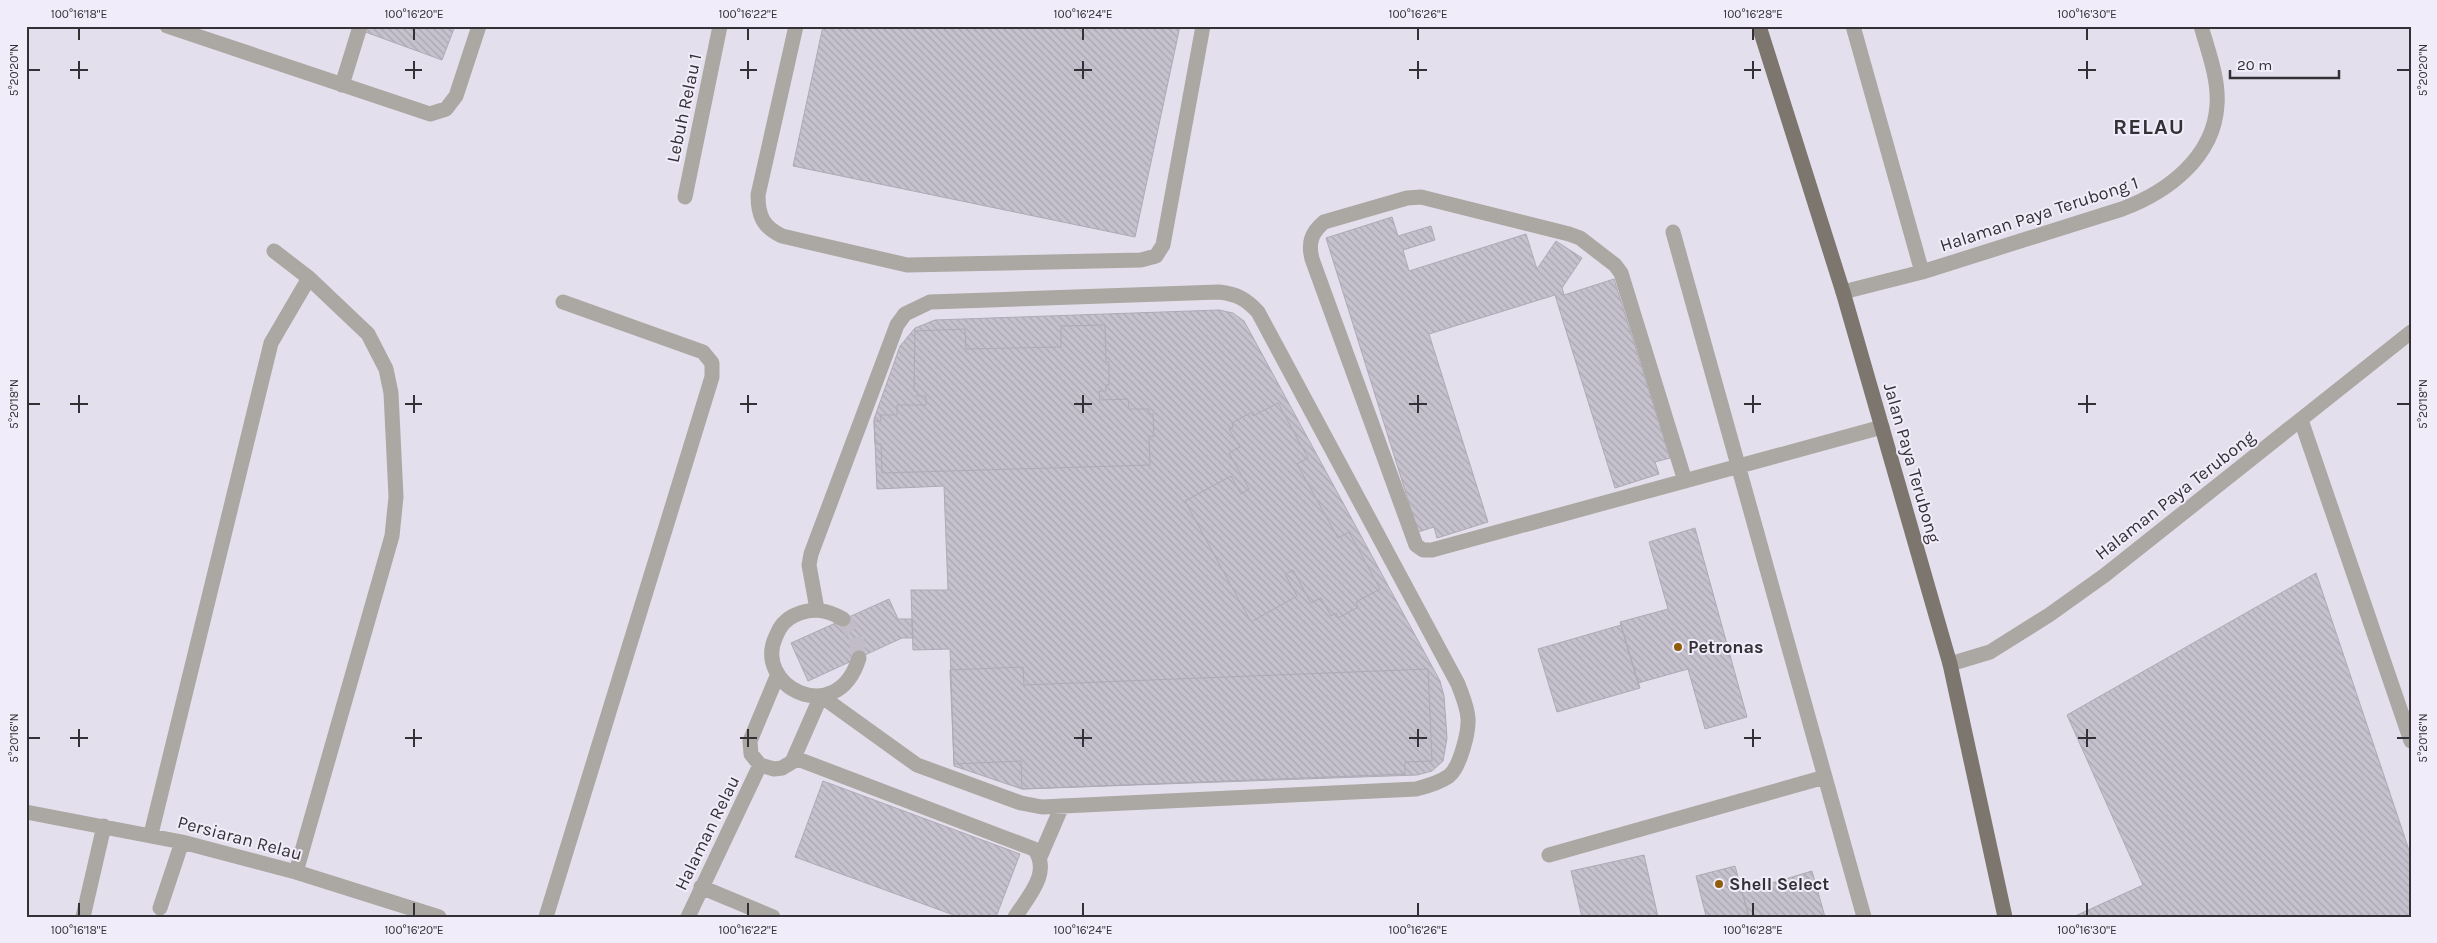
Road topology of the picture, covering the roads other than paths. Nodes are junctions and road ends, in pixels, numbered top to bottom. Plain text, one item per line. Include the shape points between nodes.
1 (167, 26) edge
2 (479, 26) edge
3 (720, 26) edge
4 (796, 26) edge
5 (1203, 26) edge
6 (1759, 26) edge
7 (1853, 26) edge
8 (2201, 26) edge
9 (359, 30) dead end
10 (342, 85) junction
11 (685, 197) dead end
12 (1673, 232) dead end
13 (274, 251) dead end
14 (1922, 272) junction
15 (309, 278) junction
16 (1843, 292) junction
17 (563, 302) dead end
18 (2411, 332) edge
19 (2300, 420) junction
20 (1882, 427) junction
21 (1738, 467) junction
22 (1685, 481) junction
23 (816, 609) junction
24 (843, 619) tunnel mouth
25 (859, 658) tunnel mouth
26 (1950, 664) junction
27 (778, 674) junction
28 (821, 696) junction
29 (2411, 741) edge
30 (795, 758) junction
31 (760, 765) junction
32 (1825, 777) junction
33 (1062, 806) junction
34 (26, 812) edge
35 (104, 826) junction
36 (151, 834) junction
37 (182, 842) junction
38 (1549, 856) dead end
39 (1040, 857) junction
40 (296, 872) junction
41 (702, 887) junction
42 (160, 908) dead end
43 (83, 917) edge
44 (440, 917) edge
45 (546, 917) edge
46 (688, 917) edge
47 (773, 917) edge
48 (1015, 917) edge
49 (1864, 917) edge
50 (2005, 917) edge

1 - 10 street
2 - 10 street via 456,96 446,109 430,114
3 - 11 street, Lebuh Relau 1
4 - 5 street via 758,195 762,220 770,230 782,236 907,265 1141,260 1156,256 1163,245
6 - 16 main road, Jalan Paya Terubong
7 - 14 street
8 - 14 street, Halaman Paya Terubong 1 via 2214,74 2217,105 2210,135 2196,160 2176,180 2127,208
9 - 10 street
12 - 21 street
13 - 15 street
14 - 16 street, Halaman Paya Terubong 1
15 - 36 street via 271,343
15 - 40 street via 368,334 386,368 391,393 396,497 392,536
16 - 20 main road, Jalan Paya Terubong
17 - 45 street via 703,352 712,362 712,377
18 - 19 street, Halaman Paya Terubong
19 - 26 street, Halaman Paya Terubong via 2105,575 2049,615 1990,652
19 - 29 street
20 - 21 street
20 - 26 main road, Jalan Paya Terubong
21 - 22 street
21 - 32 street
22 - 22 street via 1621,273 1615,264 1580,238 1421,197 1407,198 1324,222 1317,228 1310,243 1312,259 1416,545 1423,550
23 - 24 street
23 - 27 street via 802,611 779,628 773,641 772,655
23 - 33 street via 810,554 897,325 905,314 930,302 1219,292 1235,294 1247,301 1258,312 1458,684 1468,719 1460,759 1450,775 1416,789
25 - 28 street via 847,684
26 - 50 main road, Jalan Paya Terubong
27 - 28 street via 794,690 807,696
27 - 31 street via 750,741 752,754
28 - 30 street
28 - 33 street via 917,765 1021,803
30 - 31 street via 774,770
30 - 39 street via 1026,845
31 - 41 street, Halaman Relau
32 - 38 street
32 - 49 street
33 - 39 street
34 - 35 street, Persiaran Relau
35 - 36 street, Persiaran Relau
35 - 43 street
36 - 37 street, Persiaran Relau
37 - 40 street, Persiaran Relau
37 - 42 street
39 - 48 street via 1040,876
40 - 44 street, Persiaran Relau
41 - 46 street, Halaman Relau
41 - 47 street

